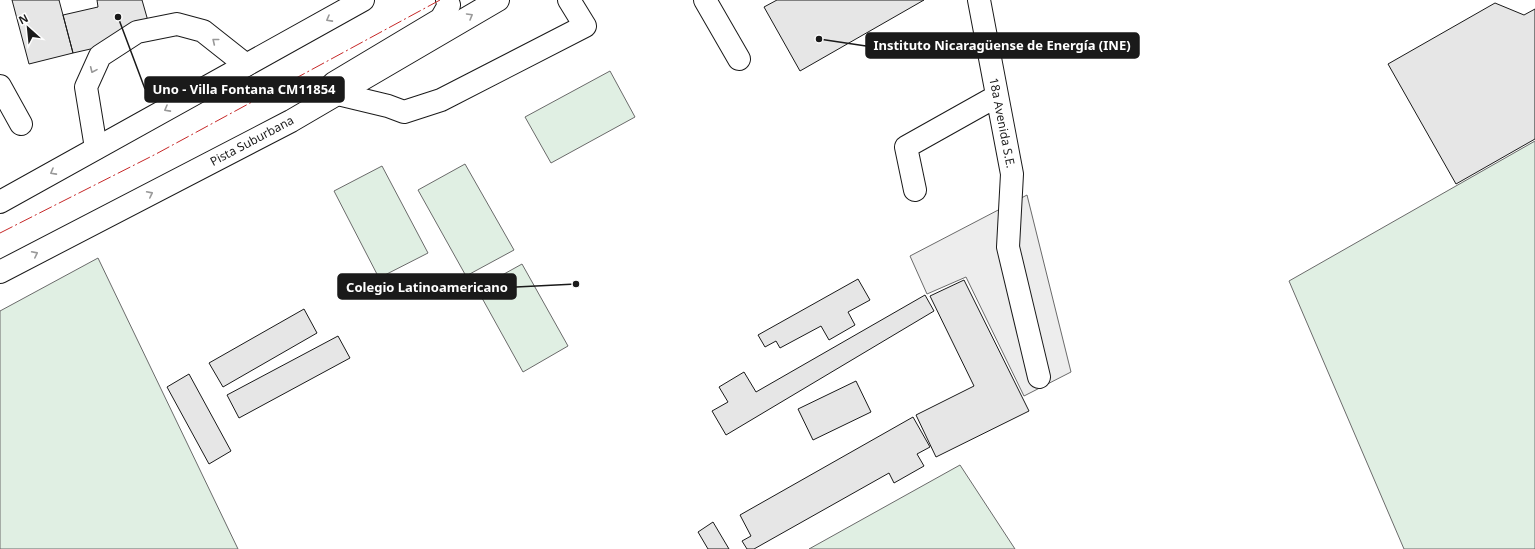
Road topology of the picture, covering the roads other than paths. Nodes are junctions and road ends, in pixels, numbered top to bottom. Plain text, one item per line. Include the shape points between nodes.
1 (363, 0) edge
2 (447, 0) edge
3 (498, 0) edge
4 (570, 0) edge
5 (705, 0) edge
6 (979, 0) edge
7 (739, 59) dead end
8 (246, 65) junction
9 (0, 86) edge
10 (338, 94) junction
11 (997, 96) junction
12 (291, 121) junction
13 (21, 124) dead end
14 (96, 148) junction
15 (915, 190) dead end
16 (0, 202) edge
17 (0, 272) edge
18 (1039, 377) dead end

1 -> 8 main road
2 - 12 main road via 449,5 441,19 334,83
10 -> 3 main road, Pista Suburbana
4 - 10 main road via 585,26 441,100 404,112
5 - 7 main road
6 - 11 main road, 18a Avenida S.E.
8 -> 14 main road
8 -> 14 main road via 203,31 177,24 137,32 100,56 86,87
9 - 13 main road
10 - 12 main road, Pista Suburbana
11 - 15 main road via 906,147
11 - 18 main road, 18a Avenida S.E. via 1012,174 1008,247
17 -> 12 main road, Pista Suburbana
14 -> 16 main road

